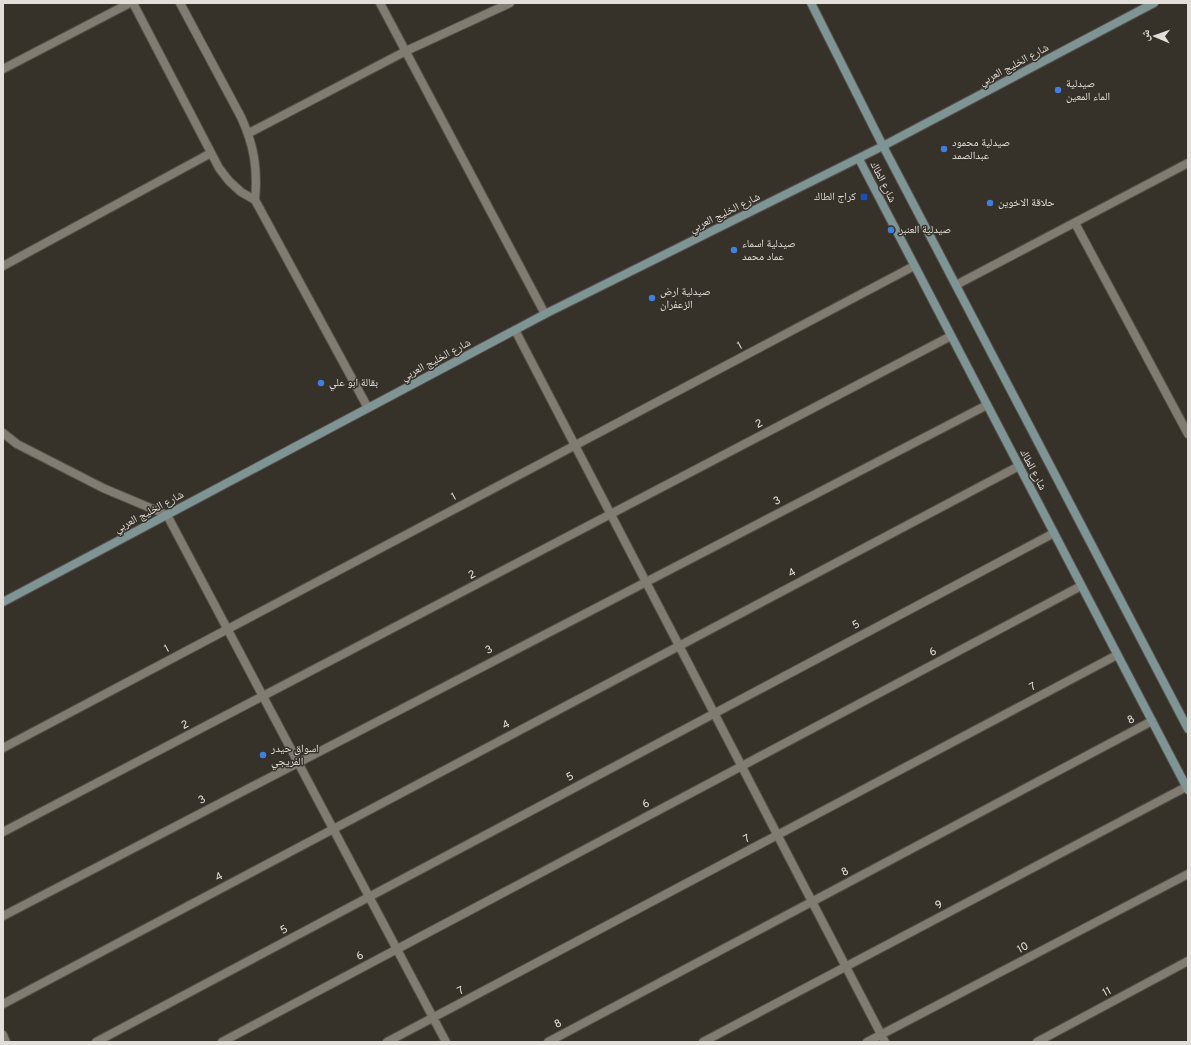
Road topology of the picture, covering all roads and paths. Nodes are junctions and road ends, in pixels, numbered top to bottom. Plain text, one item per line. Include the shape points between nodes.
1 (130, 3) edge
2 (133, 3) edge
3 (180, 3) edge
4 (380, 3) edge
5 (510, 3) edge
6 (811, 3) edge
7 (1154, 3) edge
8 (406, 51) junction
9 (3, 69) edge
10 (248, 133) junction
11 (883, 146) junction
12 (211, 153) junction
13 (858, 159) junction
14 (1188, 163) edge
15 (255, 200) junction
16 (1075, 223) junction
17 (3, 266) edge
18 (914, 266) junction
19 (956, 285) junction
20 (545, 314) junction
21 (515, 330) junction
22 (951, 336) junction
23 (987, 405) junction
24 (368, 408) junction
25 (3, 433) edge
26 (1188, 434) edge
27 (575, 446) junction
28 (1019, 466) junction
29 (167, 515) junction
30 (611, 515) junction
31 (1054, 533) junction
32 (646, 581) junction
33 (1081, 586) junction
34 (3, 602) edge
35 (227, 630) junction
36 (679, 645) junction
37 (1117, 655) junction
38 (263, 697) junction
39 (714, 713) junction
40 (1152, 721) junction
41 (1188, 729) edge
42 (3, 748) edge
43 (298, 763) junction
44 (742, 766) junction
45 (1187, 789) edge
46 (333, 829) junction
47 (3, 832) edge
48 (778, 835) junction
49 (1188, 874) edge
50 (369, 897) junction
51 (812, 902) junction
52 (3, 916) edge
53 (396, 949) junction
54 (1188, 961) edge
55 (846, 967) junction
56 (3, 1004) edge
57 (433, 1018) junction
58 (3, 1035) edge
59 (883, 1038) edge
60 (6, 1042) edge
61 (96, 1042) edge
62 (222, 1042) edge
63 (387, 1042) edge
64 (446, 1042) edge
65 (548, 1042) edge
66 (702, 1042) edge
67 (867, 1042) edge
68 (1037, 1042) edge

1 - 9 street
2 - 12 street
3 - 10 street
4 - 8 street
5 - 8 street
6 - 11 main road
7 - 11 main road, شارع الخليج العربي
8 - 10 street
8 - 20 street
10 - 15 street via 255,164
11 - 13 main road, شارع الخليج العربي
11 - 19 main road, شارع الطاك
12 - 15 street via 229,181
12 - 17 street
13 - 18 main road, شارع الطاك
13 - 20 main road, شارع الخليج العربي
14 - 16 street
15 - 24 street
16 - 19 street
16 - 26 street
18 - 22 main road, شارع الطاك
18 - 27 street, 1
19 - 41 main road, شارع الطاك
20 - 21 main road, شارع الخليج العربي
21 - 24 main road, شارع الخليج العربي
21 - 27 street
22 - 23 main road, شارع الطاك
22 - 30 street, 2
23 - 28 main road, شارع الطاك
23 - 32 street, 3
24 - 29 main road, شارع الخليج العربي
25 - 29 street via 18,444 103,488
27 - 30 street
27 - 35 street, 1
28 - 31 main road, شارع الطاك
28 - 36 street, 4
29 - 34 main road, شارع الخليج العربي
29 - 35 street
30 - 32 street
30 - 38 street, 2
31 - 33 main road, شارع الطاك
31 - 39 street, 5
32 - 36 street
32 - 43 street, 3
33 - 37 main road, شارع الطاك
33 - 44 street, 6
35 - 38 street
35 - 42 street, 1
36 - 39 street
36 - 46 street, 4
37 - 40 main road, شارع الطاك
37 - 48 street, 7
38 - 43 street
38 - 47 street, 2
39 - 44 street
39 - 50 street, 5
40 - 45 main road, شارع الطاك
40 - 51 street, 8
43 - 46 street
43 - 52 street, 3
44 - 48 street
44 - 53 street, 6
45 - 55 street, 9
46 - 50 street
46 - 56 street, 4
48 - 51 street
48 - 57 street, 7
49 - 59 street, 10
50 - 53 street
50 - 61 street, 5
51 - 55 street
51 - 65 street, 8
53 - 57 street
53 - 62 street, 6
54 - 68 street, 11
55 - 59 street
55 - 66 street, 9
57 - 63 street, 7
57 - 64 street
58 - 60 street
59 - 67 street, 10

